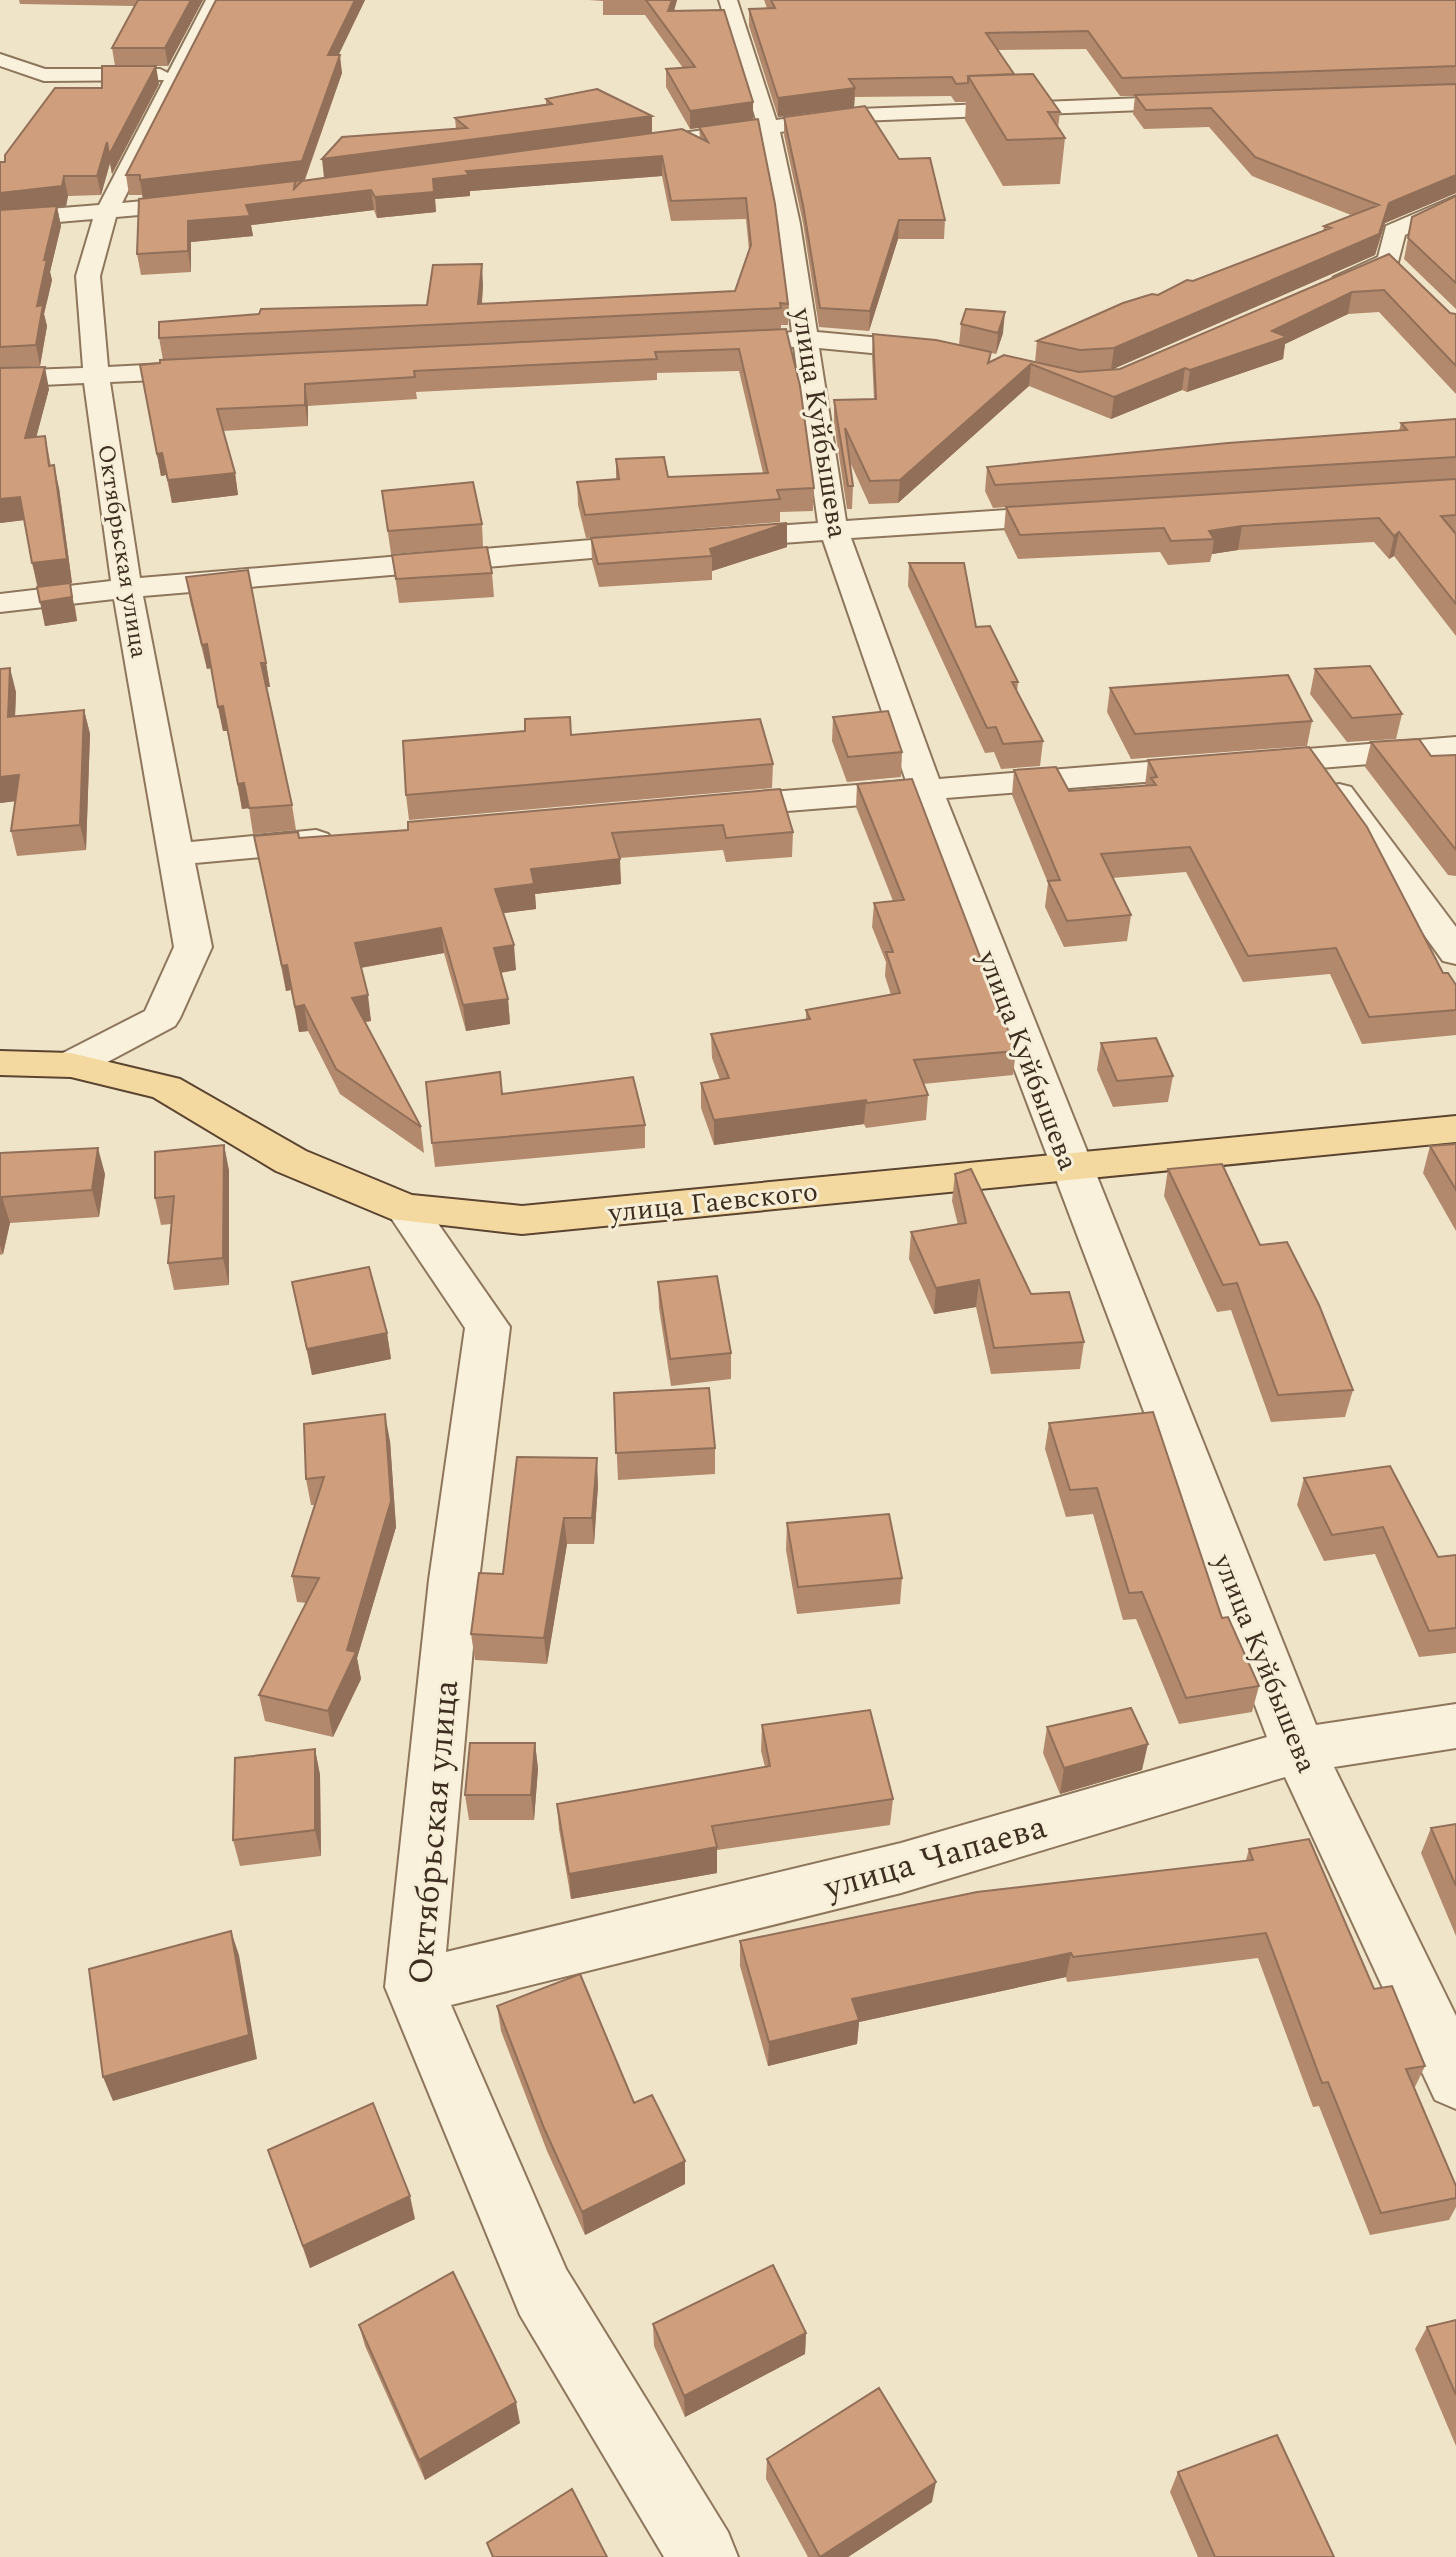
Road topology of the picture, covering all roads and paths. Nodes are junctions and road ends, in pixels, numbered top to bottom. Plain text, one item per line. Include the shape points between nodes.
1 (215, 0) edge
2 (728, 0) edge
3 (0, 60) edge
4 (175, 75) junction
5 (1215, 101) edge
6 (768, 126) junction
7 (612, 149) edge
8 (214, 201) edge
9 (1456, 203) edge
10 (106, 213) junction
11 (0, 220) edge
12 (1389, 261) junction
13 (1411, 283) edge
14 (1318, 292) edge
15 (807, 339) junction
16 (760, 341) edge
17 (963, 358) edge
18 (222, 369) edge
19 (96, 376) junction
20 (0, 379) edge
21 (1089, 513) edge
22 (833, 529) junction
23 (127, 588) junction
24 (0, 603) edge
25 (1456, 747) edge
26 (1313, 757) junction
27 (925, 788) junction
28 (690, 809) edge
29 (347, 839) edge
30 (175, 854) junction
31 (1456, 953) edge
32 (0, 1063) edge
33 (71, 1065) junction
34 (1456, 1129) edge
35 (1069, 1164) junction
36 (406, 1209) junction
37 (1456, 1726) edge
38 (1299, 1750) junction
39 (414, 1987) junction
40 (1456, 2080) edge
41 (703, 2557) edge

1 - 4 street, Октябрьская улица
2 - 6 street, улица Куйбышева
3 - 4 street via 44,75
4 - 10 street, Октябрьская улица
5 - 6 street via 859,115
6 - 7 street
6 - 15 street, улица Куйбышева
8 - 10 street
9 - 12 street via 1394,231
10 - 11 street
10 - 19 street, Октябрьская улица via 88,276
12 - 13 street
12 - 14 street
15 - 16 street
15 - 17 street
15 - 22 street, улица Куйбышева
18 - 19 street
19 - 20 street
19 - 23 street, Октябрьская улица
21 - 22 street
22 - 23 street
22 - 27 street, улица Куйбышева
23 - 24 street
23 - 30 street, Октябрьская улица
25 - 26 street
26 - 27 street
26 - 31 street
27 - 28 street
27 - 35 street, улица Куйбышева
29 - 30 street
30 - 33 street, Октябрьская улица via 193,947 161,1018
32 - 33 main road, улица Гаевского
33 - 36 main road, улица Гаевского via 166,1088 291,1161
34 - 35 main road, улица Гаевского
35 - 36 main road, улица Гаевского via 522,1220
35 - 38 street, улица Куйбышева
36 - 39 street, Октябрьская улица via 488,1327 454,1580
37 - 38 street, улица Чапаева
38 - 39 street, улица Чапаева via 901,1868
38 - 40 street, улица Куйбышева
39 - 41 street, Октябрьская улица via 543,2292

